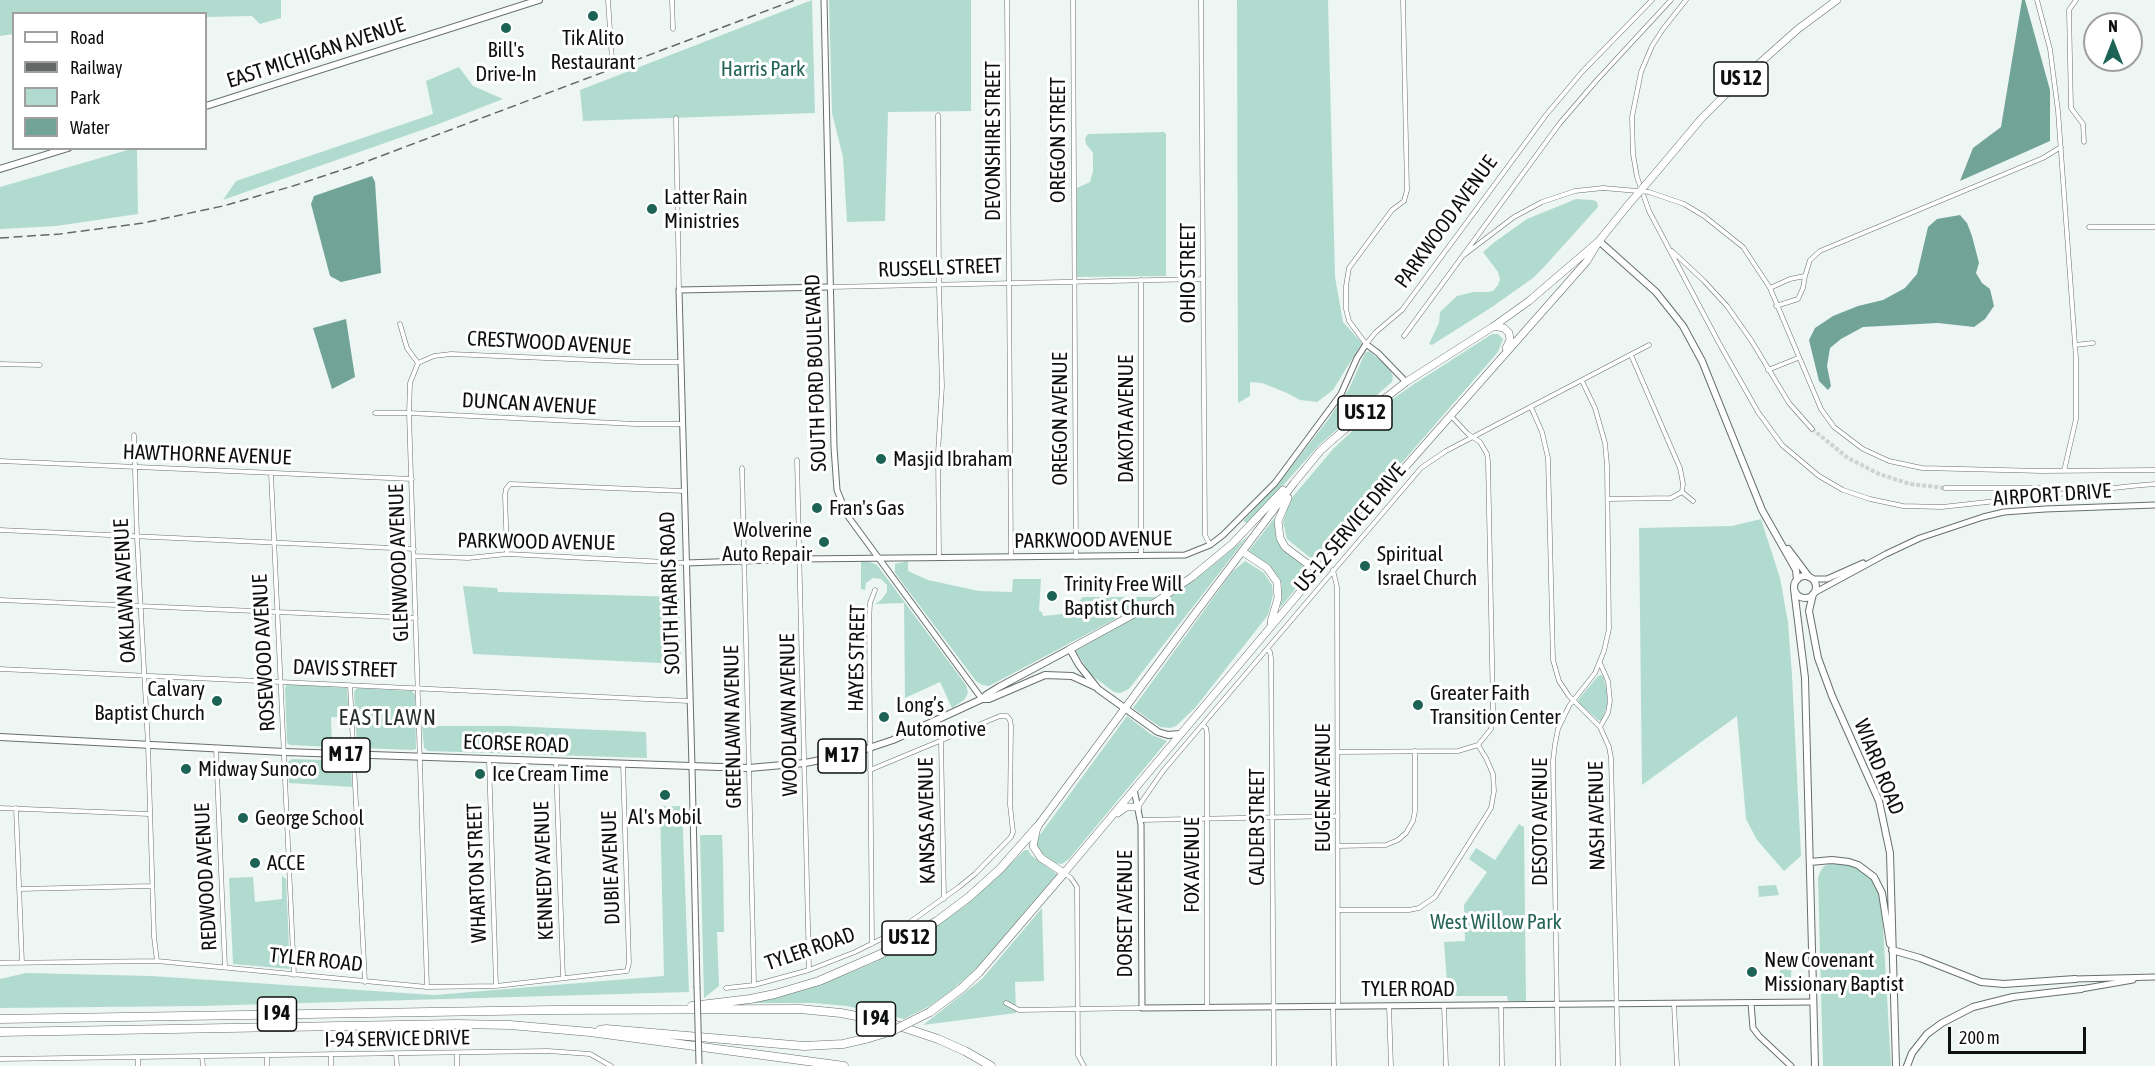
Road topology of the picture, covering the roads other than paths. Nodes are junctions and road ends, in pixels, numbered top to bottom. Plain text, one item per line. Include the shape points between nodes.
1 (540, 0) edge
2 (608, 0) edge
3 (672, 0) edge
4 (824, 0) edge
5 (1007, 0) edge
6 (1073, 0) edge
7 (1201, 0) edge
8 (1403, 0) edge
9 (1652, 0) edge
10 (1671, 0) edge
11 (1686, 0) edge
12 (1837, 0) edge
13 (2037, 0) edge
14 (2076, 0) edge
15 (529, 2) edge
16 (672, 29) dead end
17 (612, 60) dead end
18 (207, 106) edge
19 (938, 115) dead end
20 (676, 118) dead end
21 (2084, 142) dead end
22 (2061, 147) junction
23 (62, 150) edge
24 (0, 169) edge
25 (2089, 227) dead end
26 (2155, 227) edge
27 (1599, 241) junction
28 (1669, 249) junction
29 (1461, 257) junction
30 (1805, 276) junction
31 (1203, 279) junction
32 (1074, 280) junction
33 (1141, 280) junction
34 (1009, 282) junction
35 (939, 284) junction
36 (830, 286) junction
37 (1770, 288) junction
38 (679, 290) junction
39 (1776, 306) junction
40 (400, 324) dead end
41 (1494, 326) junction
42 (1404, 336) dead end
43 (1366, 344) junction
44 (2093, 344) dead end
45 (1649, 345) dead end
46 (2075, 345) junction
47 (1631, 355) junction
48 (1502, 356) junction
49 (1798, 358) junction
50 (681, 362) junction
51 (418, 363) junction
52 (0, 364) edge
53 (40, 365) dead end
54 (1768, 370) junction
55 (1582, 381) junction
56 (1406, 382) junction
57 (1531, 408) junction
58 (375, 413) dead end
59 (409, 413) junction
60 (1450, 416) junction
61 (682, 424) junction
62 (1812, 429) tunnel mouth
63 (134, 435) dead end
64 (1474, 437) junction
65 (797, 460) dead end
66 (0, 461) edge
67 (1308, 465) junction
68 (135, 467) junction
69 (742, 468) dead end
70 (2155, 470) edge
71 (2064, 471) junction
72 (271, 473) junction
73 (412, 479) junction
74 (2155, 484) edge
75 (2132, 486) junction
76 (1945, 488) tunnel mouth
77 (684, 491) junction
78 (1682, 492) junction
79 (1608, 499) junction
80 (1693, 501) dead end
81 (2155, 506) edge
82 (0, 530) edge
83 (1774, 533) junction
84 (137, 537) junction
85 (274, 542) junction
86 (1210, 545) junction
87 (414, 549) junction
88 (1243, 552) junction
89 (507, 554) junction
90 (1887, 554) junction
91 (414, 556) junction
92 (1141, 557) junction
93 (879, 558) junction
94 (1011, 558) junction
95 (1076, 558) junction
96 (800, 559) junction
97 (939, 559) junction
98 (744, 561) junction
99 (686, 562) junction
100 (1320, 567) junction
101 (1333, 570) junction
102 (1811, 578) junction
103 (1797, 580) junction
104 (875, 590) dead end
105 (1794, 590) junction
106 (1813, 594) junction
107 (0, 600) edge
108 (140, 606) junction
109 (277, 612) junction
110 (416, 618) junction
111 (1265, 632) junction
112 (1070, 649) junction
113 (1268, 649) junction
114 (1600, 663) junction
115 (0, 669) edge
116 (144, 675) junction
117 (281, 682) junction
118 (350, 685) junction
119 (418, 687) junction
120 (1097, 688) junction
121 (982, 699) junction
122 (689, 701) junction
123 (1573, 701) junction
124 (1125, 709) junction
125 (1203, 725) junction
126 (1600, 728) junction
127 (1180, 734) junction
128 (0, 737) edge
129 (941, 741) junction
130 (1478, 745) junction
131 (148, 746) junction
132 (870, 748) junction
133 (216, 749) junction
134 (284, 752) junction
135 (1338, 752) junction
136 (1414, 752) junction
137 (354, 755) junction
138 (420, 757) junction
139 (489, 760) junction
140 (556, 762) junction
141 (805, 763) junction
142 (623, 764) junction
143 (692, 767) junction
144 (750, 768) junction
145 (870, 770) junction
146 (1134, 789) junction
147 (0, 808) edge
148 (16, 808) junction
149 (1138, 809) junction
150 (149, 814) junction
151 (1338, 816) junction
152 (1272, 817) junction
153 (1207, 819) junction
154 (1141, 820) junction
155 (1037, 827) junction
156 (1338, 846) junction
157 (1074, 861) junction
158 (1810, 862) junction
159 (1064, 873) junction
160 (152, 886) junction
161 (19, 889) junction
162 (944, 900) junction
163 (1338, 910) junction
164 (872, 944) junction
165 (1892, 950) junction
166 (157, 961) junction
167 (0, 963) edge
168 (22, 963) junction
169 (225, 967) junction
170 (809, 970) junction
171 (627, 971) joint
172 (294, 975) junction
173 (2155, 977) edge
174 (563, 978) junction
175 (2147, 978) junction
176 (2075, 979) joint
177 (364, 982) junction
178 (754, 985) junction
179 (496, 986) junction
180 (427, 987) junction
181 (726, 988) dead end
182 (2081, 990) joint
183 (1814, 1002) junction
184 (1006, 1003) dead end
185 (1751, 1003) junction
186 (1556, 1004) junction
187 (1616, 1004) junction
188 (1674, 1004) junction
189 (1444, 1005) junction
190 (1501, 1005) junction
191 (1273, 1006) junction
192 (1336, 1006) junction
193 (1389, 1006) junction
194 (1207, 1007) junction
195 (1142, 1008) junction
196 (679, 1010) junction
197 (1078, 1010) junction
198 (0, 1019) edge
199 (0, 1032) edge
200 (590, 1032) junction
201 (396, 1053) junction
202 (457, 1053) junction
203 (331, 1054) junction
204 (202, 1056) junction
205 (267, 1056) junction
206 (138, 1058) junction
207 (0, 1059) edge
208 (699, 1065) edge
209 (138, 1066) edge
210 (203, 1066) edge
211 (267, 1066) edge
212 (331, 1066) edge
213 (397, 1066) edge
214 (457, 1066) edge
215 (611, 1066) edge
216 (844, 1066) edge
217 (992, 1066) edge
218 (1084, 1066) edge
219 (1274, 1066) edge
220 (1334, 1066) edge
221 (1391, 1066) edge
222 (1446, 1066) edge
223 (1502, 1066) edge
224 (1558, 1066) edge
225 (1618, 1066) edge
226 (1677, 1066) edge
227 (1791, 1066) edge
228 (1815, 1066) edge
229 (1896, 1066) edge
230 (1907, 1066) edge

1 - 15 main road, EAST MICHIGAN AVENUE
2 - 17 street
3 - 16 street
4 - 36 street, SOUTH FORD BOULEVARD
5 - 34 street, DEVONSHIRE STREET
6 - 32 street, OREGON STREET
7 - 31 street, OHIO STREET
8 - 43 street via 1407,190 1404,201 1392,210 1349,268 1346,286 1349,321
9 - 43 street, PARKWOOD AVENUE via 1553,106 1402,310
10 - 29 street via 1560,123
11 - 28 street via 1652,46 1641,72 1632,117 1637,177
12 - 27 highway, US 12 / US 12, bridge via 1798,29 1701,119
13 - 22 street via 2050,49
14 - 21 street via 2069,10 2071,108 2083,124
15 - 18 main road, EAST MICHIGAN AVENUE
19 - 35 street
20 - 38 street, SOUTH HARRIS ROAD
22 - 30 street via 1820,251 1810,261
22 - 46 street
23 - 24 main road
25 - 26 street
27 - 41 highway, US 12 / US 12
27 - 48 highway, US 12 / US 12 via 1587,261
27 - 83 main road via 1656,292 1683,326 1702,361
28 - 54 street via 1727,306
28 - 75 street via 1769,429 1801,462 1843,490 1885,503 1925,508
29 - 37 street, bridge via 1542,202 1575,191 1603,188 1649,192 1704,216 1743,247
29 - 42 street
30 - 37 street
30 - 39 street via 1798,299
31 - 33 street, RUSSELL STREET
31 - 86 street, OHIO STREET via 1205,535
32 - 33 street, RUSSELL STREET
32 - 34 street, RUSSELL STREET
32 - 95 street, OREGON AVENUE
33 - 92 street, DAKOTA AVENUE
34 - 35 street, RUSSELL STREET
34 - 94 street, DEVONSHIRE STREET
35 - 36 street, RUSSELL STREET
35 - 97 street via 942,386
36 - 38 street, RUSSELL STREET
36 - 93 street, SOUTH FORD BOULEVARD via 837,490 848,515
37 - 39 street
38 - 50 street, SOUTH HARRIS ROAD
39 - 49 street
40 - 51 street via 407,348
41 - 48 highway via 1504,328 1510,336
41 - 56 highway, US 12 / US 12
43 - 56 street
43 - 86 street, PARKWOOD AVENUE via 1341,394 1275,483
44 - 46 street
45 - 47 street, US-12 SERVICE DRIVE
46 - 71 street via 2077,397
47 - 55 street, US-12 SERVICE DRIVE
47 - 78 street via 1680,468
48 - 60 highway, US 12 / US 12
49 - 54 street
49 - 71 street via 1821,410 1834,427 1863,449 1922,468
50 - 51 street, CRESTWOOD AVENUE via 451,354
50 - 61 street, SOUTH HARRIS ROAD
51 - 59 street, GLENWOOD AVENUE via 410,383
52 - 53 street
54 - 62 street
55 - 57 street, US-12 SERVICE DRIVE
55 - 79 street, DESOTO AVENUE via 1605,443
56 - 67 highway, US 12 / US 12 via 1344,430
57 - 64 street, US-12 SERVICE DRIVE
57 - 123 street, NASH AVENUE via 1548,458 1551,651 1559,681
58 - 59 street, DUNCAN AVENUE
59 - 61 street, DUNCAN AVENUE
59 - 73 street, GLENWOOD AVENUE
60 - 64 street
60 - 100 highway, US 12 / US 12
61 - 77 street, SOUTH HARRIS ROAD
63 - 68 street, OAKLAWN AVENUE
64 - 101 street, US-12 SERVICE DRIVE via 1421,468
64 - 130 street via 1484,448 1488,461 1493,709 1491,729
65 - 96 street, WOODLAWN AVENUE
66 - 68 street, HAWTHORNE AVENUE
67 - 88 highway, US 12 / US 12
67 - 100 highway via 1281,511 1278,533 1291,552 1311,566
67 - 112 highway via 1233,544 1199,572 1156,602
68 - 72 street, HAWTHORNE AVENUE
68 - 84 street, OAKLAWN AVENUE
69 - 98 street, GREENLAWN AVENUE
70 - 71 street
72 - 73 street, HAWTHORNE AVENUE
72 - 85 street, ROSEWOOD AVENUE
73 - 87 street, GLENWOOD AVENUE
74 - 75 street
75 - 76 street
77 - 89 street via 510,484 505,495
77 - 99 street, SOUTH HARRIS ROAD
78 - 79 street via 1662,499
78 - 80 street
79 - 114 street, DESOTO AVENUE via 1609,633
81 - 90 street, AIRPORT DRIVE via 2004,512 1941,530
82 - 84 street
83 - 102 main road
83 - 103 main road via 1796,570
84 - 85 street
84 - 108 street, OAKLAWN AVENUE
85 - 87 street
85 - 109 street, ROSEWOOD AVENUE
86 - 92 street, PARKWOOD AVENUE via 1185,555
87 - 91 street, GLENWOOD AVENUE
88 - 111 highway via 1267,568 1277,582 1277,606
88 - 124 highway, US 12 / US 12
89 - 91 street, PARKWOOD AVENUE via 468,558
89 - 99 street, PARKWOOD AVENUE
90 - 102 street, AIRPORT DRIVE via 1827,579
90 - 106 street, AIRPORT DRIVE
91 - 110 street, GLENWOOD AVENUE
92 - 95 street, PARKWOOD AVENUE
93 - 96 street, PARKWOOD AVENUE
93 - 97 street, PARKWOOD AVENUE
93 - 121 street, SOUTH FORD BOULEVARD
94 - 95 street, PARKWOOD AVENUE
94 - 97 street, PARKWOOD AVENUE
96 - 98 street, PARKWOOD AVENUE
96 - 141 street, WOODLAWN AVENUE
98 - 99 street, PARKWOOD AVENUE
98 - 144 street, GREENLAWN AVENUE
99 - 122 street, SOUTH HARRIS ROAD
100 - 111 highway, US 12 / US 12
101 - 113 street, US-12 SERVICE DRIVE
101 - 135 street, EUGENE AVENUE via 1337,587
102 - 103 main road
102 - 106 main road via 1815,584
103 - 105 main road
104 - 132 street, HAYES STREET via 869,622
105 - 106 main road via 1803,597
105 - 158 main road via 1805,678
106 - 165 main road, WIARD ROAD via 1809,611 1818,658 1886,826
107 - 108 street
108 - 109 street
108 - 116 street, OAKLAWN AVENUE
109 - 110 street
109 - 117 street, ROSEWOOD AVENUE
110 - 119 street, GLENWOOD AVENUE
111 - 127 highway, US 12 / US 12
112 - 120 main road, ECORSE ROAD / M 17
112 - 121 main road, ECORSE ROAD / M 17
113 - 125 street, US-12 SERVICE DRIVE
113 - 152 street, CALDER STREET
114 - 123 street, DESOTO AVENUE
114 - 126 street via 1610,690 1608,713
115 - 116 street, DAVIS STREET
116 - 117 street, DAVIS STREET
116 - 131 street, OAKLAWN AVENUE
117 - 118 street, DAVIS STREET
117 - 134 street, ROSEWOOD AVENUE
118 - 119 street, DAVIS STREET
118 - 137 street
119 - 122 street, DAVIS STREET
119 - 138 street, GLENWOOD AVENUE
120 - 121 main road, ECORSE ROAD / M 17 via 1072,676 1051,675
120 - 124 main road, ECORSE ROAD / M 17
121 - 132 main road, ECORSE ROAD / M 17
122 - 143 street, SOUTH HARRIS ROAD
123 - 126 street, NASH AVENUE
123 - 186 street, DESOTO AVENUE via 1558,729 1553,761
124 - 127 main road, ECORSE ROAD / M 17 via 1158,732
124 - 155 highway, US 12
125 - 149 street, US-12 SERVICE DRIVE via 1163,771
125 - 153 street, FOX AVENUE
126 - 187 street, NASH AVENUE via 1611,758
127 - 146 highway, US 12 / US 12
128 - 131 main road, ECORSE ROAD / M 17
129 - 145 street
129 - 162 street, KANSAS AVENUE
129 - 162 street, TYLER ROAD via 1000,716 1010,720 1013,832 975,874
130 - 136 street via 1458,751
130 - 163 street via 1493,774 1491,808 1435,897 1409,910
131 - 133 main road, ECORSE ROAD / M 17
131 - 150 street, OAKLAWN AVENUE
132 - 141 main road, ECORSE ROAD / M 17
132 - 145 street, HAYES STREET
133 - 134 main road, ECORSE ROAD / M 17
133 - 169 street, REDWOOD AVENUE
134 - 137 main road, ECORSE ROAD / M 17
134 - 172 street, ROSEWOOD AVENUE
135 - 136 street
135 - 151 street, EUGENE AVENUE
136 - 156 street via 1415,811 1406,833 1386,845
137 - 138 main road, ECORSE ROAD / M 17
137 - 177 street
138 - 139 main road, ECORSE ROAD / M 17
138 - 180 street, GLENWOOD AVENUE
139 - 140 main road, ECORSE ROAD / M 17
139 - 179 street, WHARTON STREET
140 - 142 main road, ECORSE ROAD / M 17
140 - 174 street, KENNEDY AVENUE
141 - 144 main road, ECORSE ROAD / M 17
141 - 170 street, WOODLAWN AVENUE
142 - 143 main road, ECORSE ROAD / M 17
142 - 171 street, DUBIE AVENUE
143 - 144 main road, ECORSE ROAD / M 17
143 - 208 street, SOUTH HARRIS ROAD, bridge
144 - 178 street, GREENLAWN AVENUE
145 - 164 street, HAYES STREET
146 - 149 street
146 - 157 highway, US 12 / US 12
147 - 148 street
148 - 150 street
148 - 161 street
149 - 154 street, DORSET AVENUE
149 - 157 highway via 1124,808
150 - 160 street, OAKLAWN AVENUE
151 - 152 street
151 - 156 street, EUGENE AVENUE
152 - 153 street
152 - 191 street, CALDER STREET
153 - 154 street
153 - 194 street, FOX AVENUE
154 - 195 street, DORSET AVENUE
155 - 159 highway via 1034,850
155 - 196 highway, US 12 via 969,897 881,954 775,994
156 - 163 street, EUGENE AVENUE
157 - 159 highway, US 12 / US 12
158 - 165 main road via 1850,862 1874,877 1882,893
158 - 183 main road
159 - 197 street via 1075,882 1077,892
159 - 200 highway, US 12, bridge via 979,972 953,995 930,1012 869,1038 804,1046 606,1029
160 - 161 street
160 - 166 street, OAKLAWN AVENUE
161 - 168 street
162 - 164 street, TYLER ROAD
163 - 192 street, EUGENE AVENUE
164 - 170 street, TYLER ROAD
165 - 176 main road via 1981,982
165 - 229 main road, WIARD ROAD
166 - 168 street, TYLER ROAD
166 - 169 street, TYLER ROAD
167 - 168 street, TYLER ROAD
169 - 172 street, TYLER ROAD
170 - 178 street, TYLER ROAD
171 - 174 street, TYLER ROAD
172 - 177 street, TYLER ROAD
173 - 175 street
174 - 179 street, TYLER ROAD
175 - 176 street
175 - 182 street
177 - 180 street, TYLER ROAD
178 - 181 street, TYLER ROAD
179 - 180 street, TYLER ROAD
182 - 230 main road via 2013,997 1973,1007 1928,1034
183 - 185 street, TYLER ROAD
183 - 228 main road
184 - 197 street, TYLER ROAD via 1019,1010
185 - 188 street, TYLER ROAD
185 - 227 street via 1753,1028
186 - 187 street, TYLER ROAD
186 - 190 street, TYLER ROAD
186 - 224 street, DESOTO AVENUE
187 - 188 street, TYLER ROAD
187 - 225 street, NASH AVENUE
188 - 226 street
189 - 190 street, TYLER ROAD
189 - 193 street, TYLER ROAD
189 - 222 street
190 - 223 street
191 - 192 street, TYLER ROAD
191 - 194 street, TYLER ROAD
191 - 219 street, CALDER STREET
192 - 193 street, TYLER ROAD
192 - 220 street, EUGENE AVENUE
193 - 221 street
194 - 195 street, TYLER ROAD
195 - 197 street, TYLER ROAD
196 - 198 highway, I 94
196 - 217 highway, I 94 via 800,1009 868,1017 938,1039
197 - 218 street via 1078,1055
199 - 200 highway, I 94 via 464,1024
200 - 216 highway, I 94
201 - 202 street, I-94 SERVICE DRIVE
201 - 203 street, I-94 SERVICE DRIVE
201 - 213 street
202 - 214 street
202 - 215 street, I-94 SERVICE DRIVE via 570,1052 590,1054
203 - 205 street, I-94 SERVICE DRIVE
203 - 212 street
204 - 205 street, I-94 SERVICE DRIVE
204 - 206 street, I-94 SERVICE DRIVE
204 - 210 street
205 - 211 street
206 - 207 street, I-94 SERVICE DRIVE
206 - 209 street

